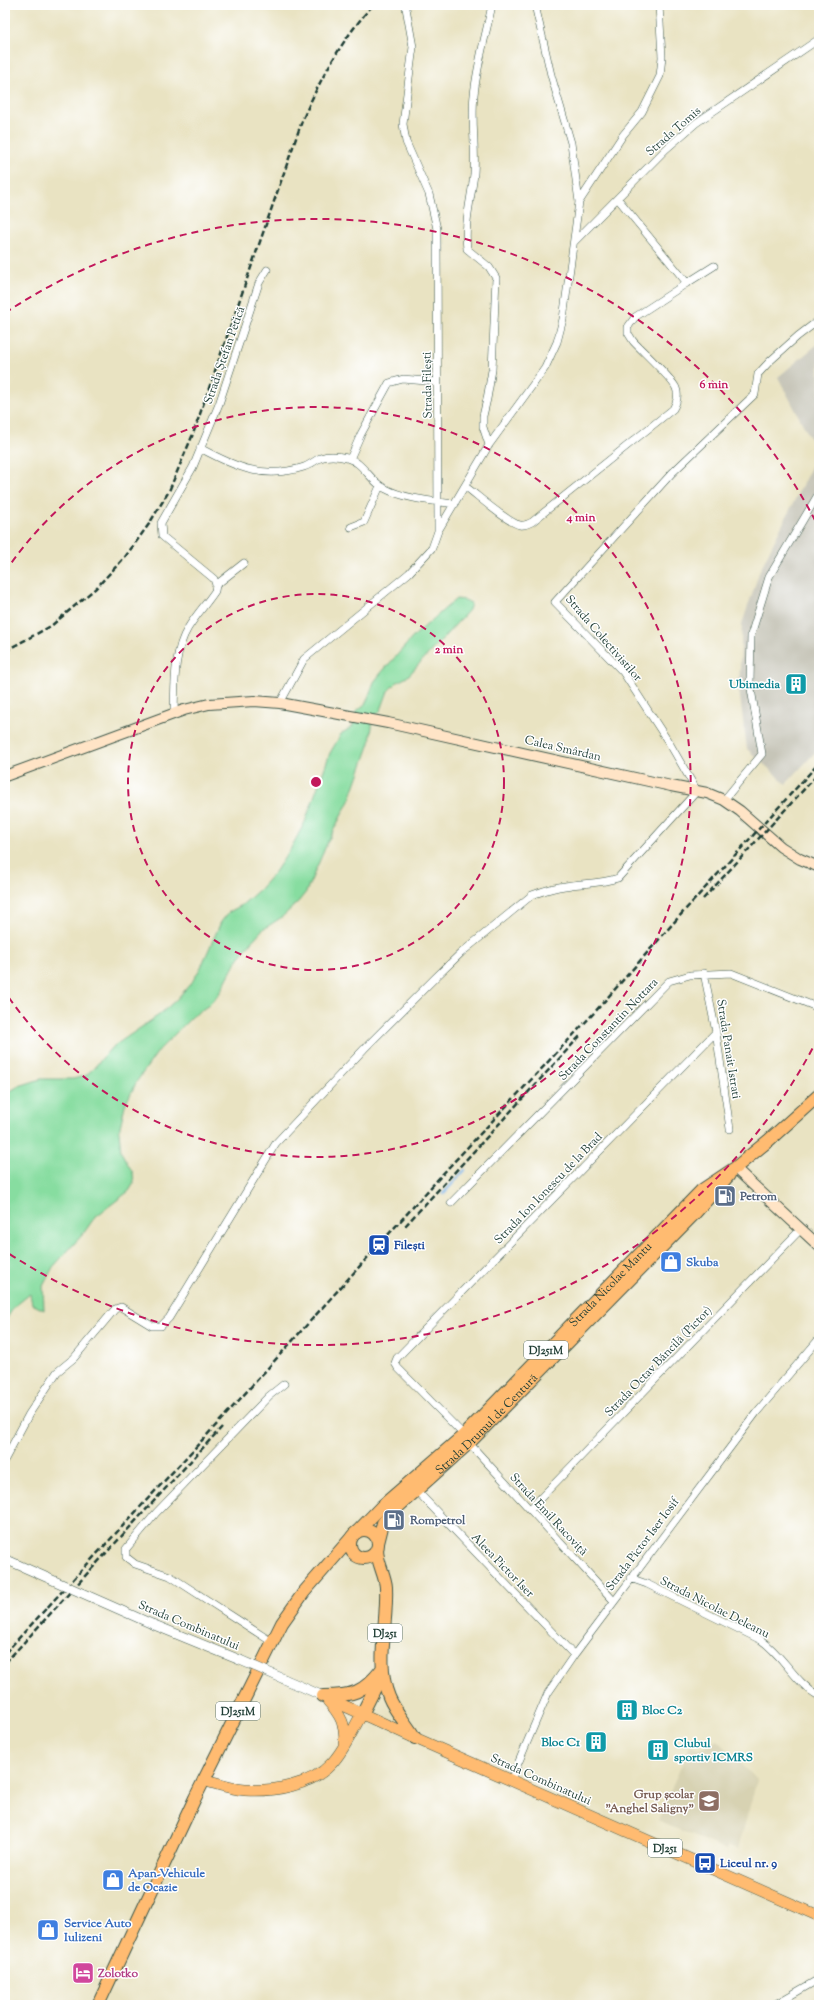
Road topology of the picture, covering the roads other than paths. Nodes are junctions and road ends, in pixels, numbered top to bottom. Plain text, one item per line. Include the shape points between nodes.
1 (492, 5) edge
2 (535, 5) edge
3 (659, 5) edge
4 (406, 8) dead end
5 (819, 39) edge
6 (618, 199) junction
7 (579, 202) junction
8 (574, 242) junction
9 (714, 266) dead end
10 (267, 270) dead end
11 (686, 283) junction
12 (819, 320) edge
13 (438, 382) junction
14 (489, 445) junction
15 (200, 448) junction
16 (350, 459) junction
17 (380, 486) junction
18 (466, 487) junction
19 (819, 493) edge
20 (439, 502) junction
21 (455, 504) junction
22 (351, 528) dead end
23 (438, 531) junction
24 (244, 562) dead end
25 (216, 585) junction
26 (280, 703) junction
27 (174, 713) junction
28 (5, 776) edge
29 (697, 791) junction
30 (724, 800) junction
31 (819, 867) edge
32 (704, 973) junction
33 (819, 1008) edge
34 (716, 1032) junction
35 (819, 1095) edge
36 (730, 1129) dead end
37 (735, 1168) junction
38 (451, 1203) dead end
39 (802, 1229) junction
40 (819, 1246) edge
41 (819, 1339) edge
42 (396, 1360) joint
43 (284, 1384) dead end
44 (466, 1439) junction
45 (5, 1459) edge
46 (416, 1490) junction
47 (530, 1509) junction
48 (354, 1535) junction
49 (377, 1546) junction
50 (360, 1557) junction
51 (5, 1559) edge
52 (326, 1566) junction
53 (630, 1578) junction
54 (386, 1596) junction
55 (613, 1600) junction
56 (272, 1642) junction
57 (574, 1655) junction
58 (382, 1669) junction
59 (323, 1696) junction
60 (819, 1696) edge
61 (362, 1714) junction
62 (415, 1738) junction
63 (343, 1747) junction
64 (204, 1780) junction
65 (511, 1780) junction
66 (819, 1916) edge
67 (819, 1979) edge
68 (98, 2005) edge
69 (774, 2005) edge

1 - 14 street via 474,94 474,172 465,235 467,249 489,267 496,278 492,370 483,416 483,427
2 - 7 street via 551,75 571,143
3 - 7 street via 662,57 660,76 642,112 623,135
4 - 13 street, Strada Filești via 413,47 402,124 406,142 429,194 437,229
5 - 6 street, Strada Tomis via 696,123 666,149
6 - 8 street, Strada Tomis
6 - 11 street
7 - 8 street
8 - 14 street via 563,319 557,342 545,368
9 - 11 street
10 - 15 street, Strada Ștefan Petică via 259,283 219,404
11 - 18 street via 636,317 628,327 628,333 633,341 675,386 678,398 673,409 525,525 515,523
12 - 29 street, Strada Colectivistilor via 758,374 755,394 672,473 555,602 623,672
13 - 16 street via 403,379 389,383
13 - 20 street, Strada Filești
14 - 18 street
15 - 16 street via 250,471 294,470 306,467 320,458 332,456
15 - 25 street, Strada Ștefan Petică via 193,467 161,523 161,531 166,540 214,579
16 - 17 street
17 - 20 street via 393,492
17 - 22 street via 364,522
18 - 21 street
19 - 30 street via 769,577 753,628 750,683 762,754
20 - 21 street
20 - 23 street, Strada Filești
21 - 23 street
23 - 26 street, Strada Filești via 432,548 409,573 304,659
24 - 25 street
25 - 27 street via 216,591 188,628 181,644 175,675
26 - 27 main road, Calea Smârdan via 231,701
26 - 29 main road, Calea Smârdan via 388,723
27 - 28 main road, Calea Smârdan
29 - 30 main road, Calea Smârdan
29 - 45 street via 618,878 606,882 565,886 532,896 484,933 434,978 276,1143 169,1318 161,1326 152,1326 121,1307 115,1309 74,1358 57,1372 29,1414
30 - 31 main road, Calea Smârdan via 780,847
32 - 33 street, Strada Constantin Nottara via 731,973
32 - 34 street, Strada Panait Istrati
32 - 38 street, Strada Constantin Nottara via 669,981 659,990
34 - 36 street, Strada Panait Istrati
34 - 42 street, Strada Ion Ionescu de la Brad
35 - 37 highway, DJ251M
37 - 39 main road
37 - 44 highway, Strada Drumul de Centură / DJ251M via 695,1213
39 - 40 main road
39 - 47 street, Strada Octav Băncilă (Pictor)
41 - 53 street, Strada Pictor Iser Iosif via 756,1413
42 - 44 street, Strada Emil Racoviță via 398,1368
43 - 56 street via 269,1396 168,1500 126,1550 126,1557 135,1564 170,1576
44 - 46 highway, Strada Drumul de Centură / DJ251M
44 - 47 street, Strada Emil Racoviță
44 - 48 highway, DJ251M via 382,1506
46 - 49 highway, Strada Drumul de Centură / DJ251M via 383,1523
46 - 57 street, Aleea Pictor Iser
47 - 55 street, Strada Emil Racoviță
48 - 49 highway via 360,1531 370,1532 374,1534
48 - 50 highway via 351,1550
48 - 52 highway, DJ251M
49 - 50 highway, DJ251M via 372,1556
49 - 54 highway, DJ251 via 377,1559 386,1583
50 - 52 highway, DJ251M via 347,1556
50 - 54 highway, DJ251 via 377,1575
51 - 59 street, Strada Combinatului, bridge
52 - 56 highway, DJ251M via 293,1607
53 - 55 street, Strada Pictor Iser Iosif
53 - 60 street, Strada Nicolae Deleanu via 761,1640 773,1649 799,1681
54 - 58 highway, DJ251
55 - 57 street, Strada Pictor Iser Iosif
56 - 64 highway, DJ251M
57 - 65 street, Strada Pictor Iser Iosif via 548,1693
58 - 59 highway via 372,1682 361,1690 348,1695
58 - 61 highway
58 - 62 highway, DJ251 via 389,1698
59 - 61 main road, Strada Combinatului / DJ251
59 - 63 main road via 342,1720 345,1735
61 - 62 main road, Strada Combinatului / DJ251
61 - 63 main road
62 - 65 main road, Strada Combinatului / DJ251
63 - 64 main road via 323,1771 301,1783 245,1790
64 - 68 highway, DJ251M
65 - 66 main road, Strada Combinatului / DJ251
67 - 69 street

